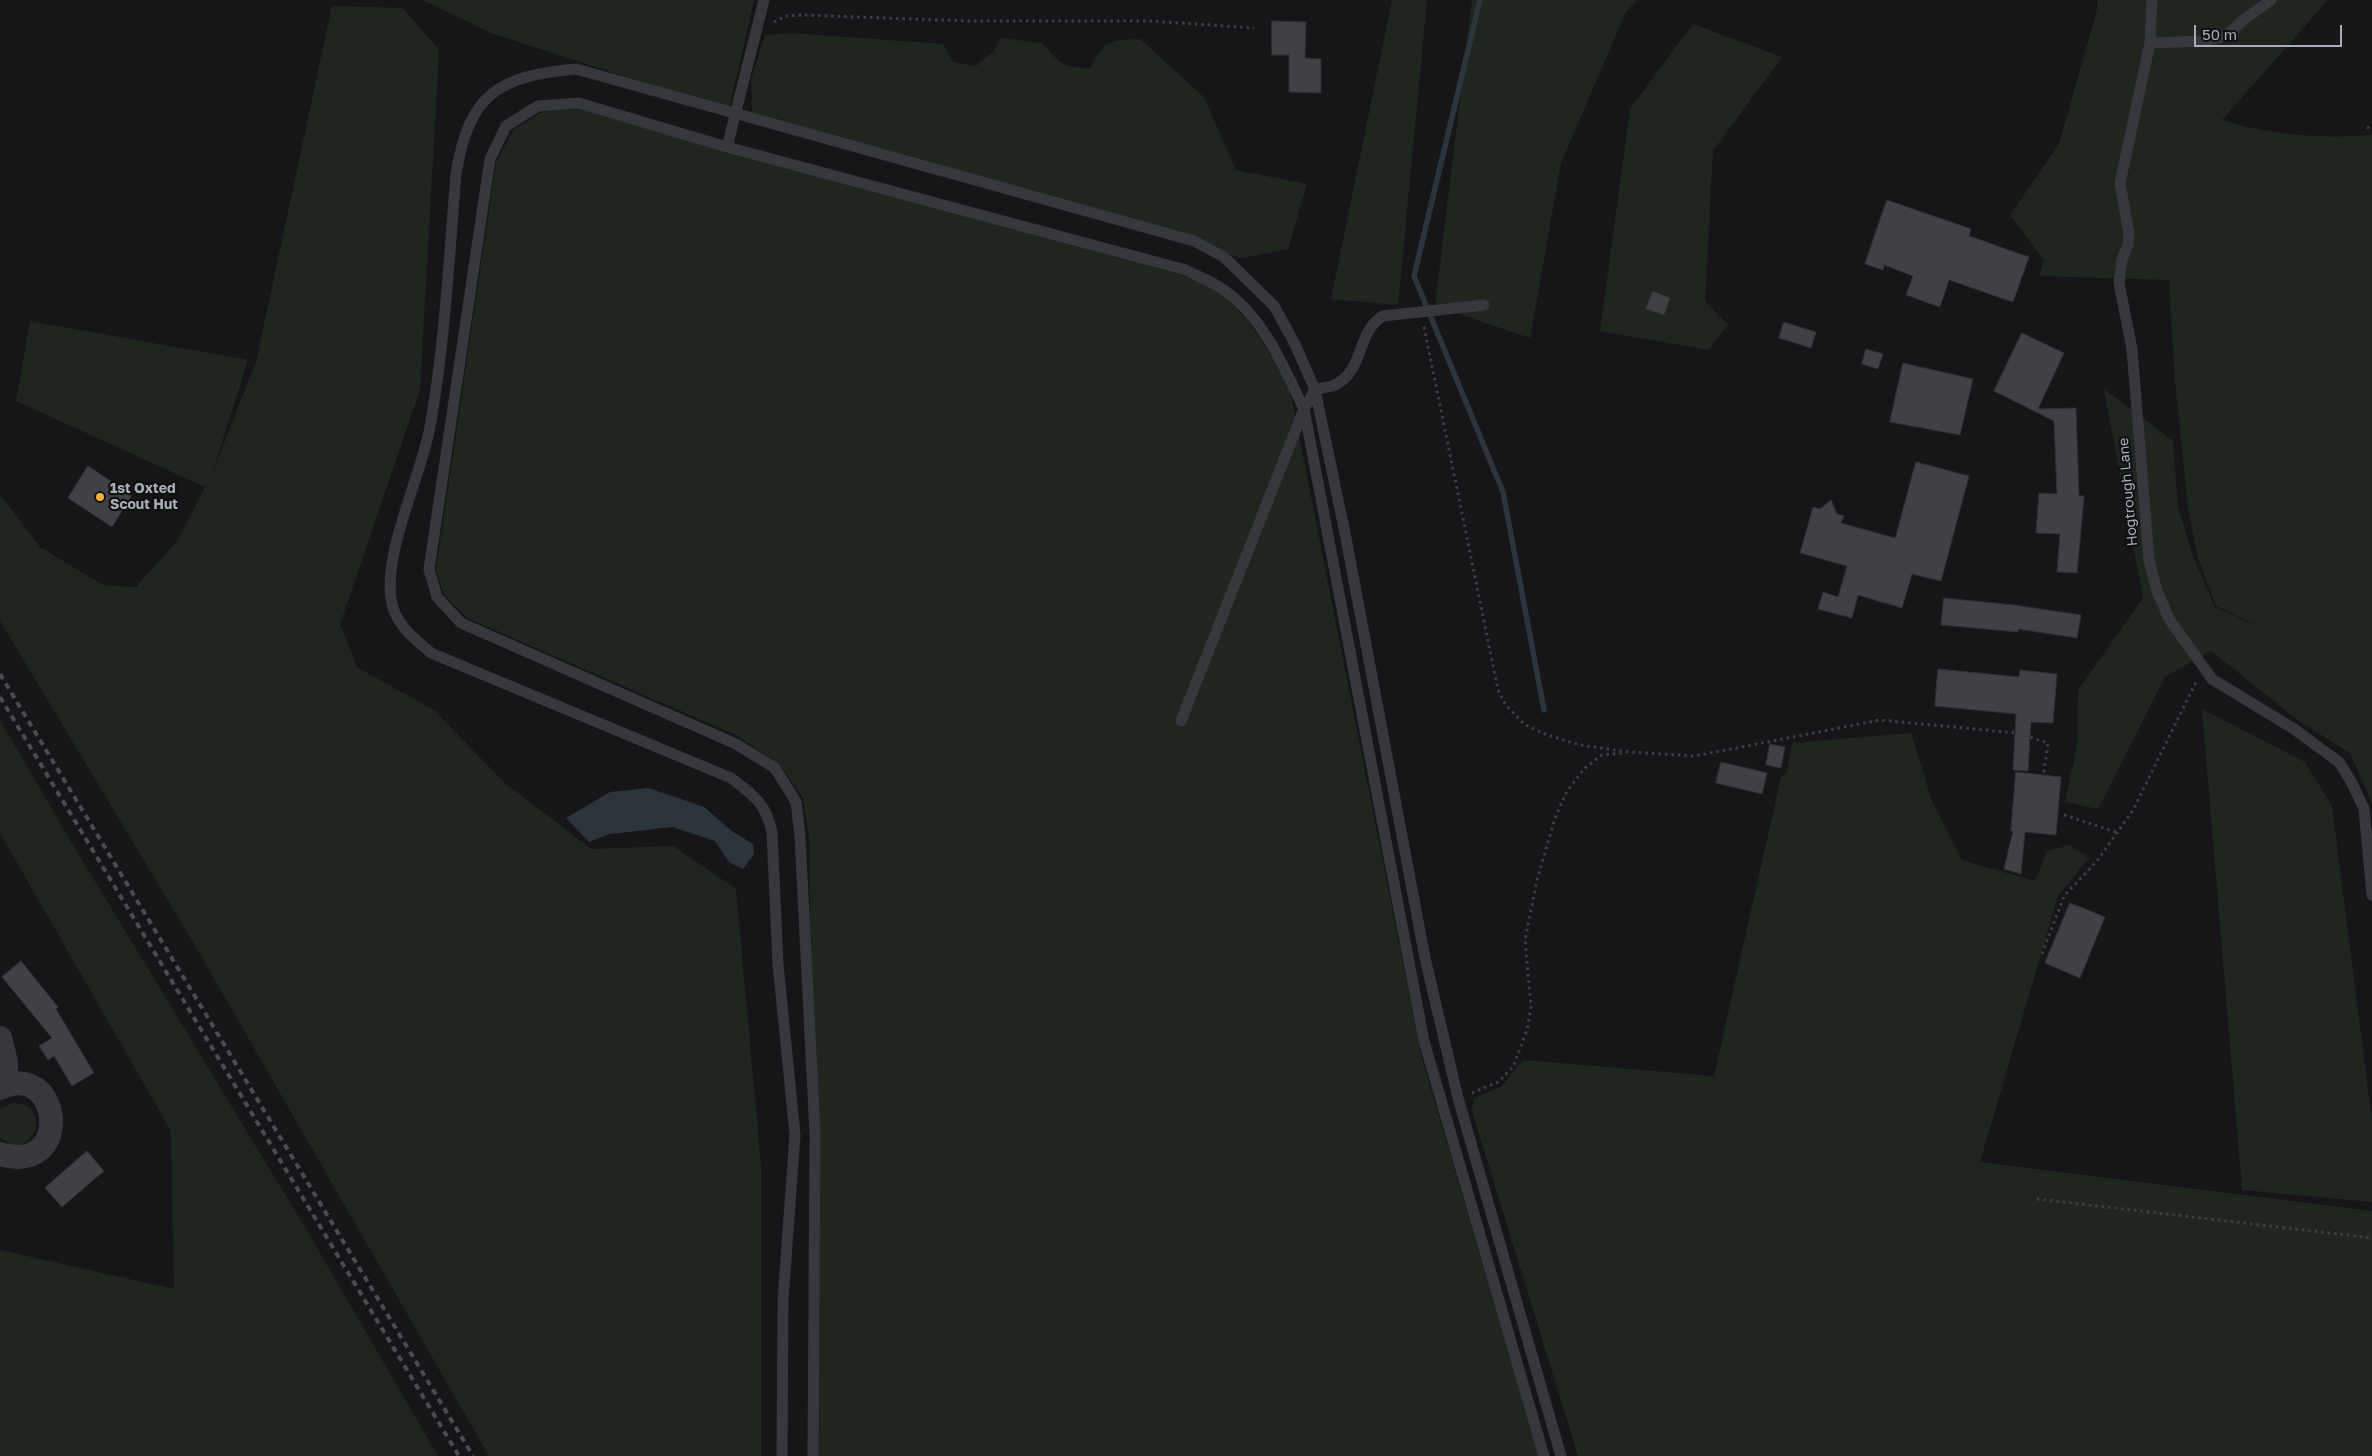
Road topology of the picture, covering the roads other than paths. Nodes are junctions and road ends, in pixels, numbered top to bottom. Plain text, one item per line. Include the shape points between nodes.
1 (764, 0) edge
2 (2152, 0) edge
3 (2271, 0) edge
4 (2150, 43) junction
5 (736, 112) junction
6 (727, 147) junction
7 (1484, 305) dead end
8 (1316, 390) junction
9 (1304, 410) junction
10 (1181, 722) dead end
11 (2372, 895) edge
12 (0, 1038) edge
13 (3, 1086) edge
14 (0, 1154) edge
15 (782, 1456) edge
16 (813, 1456) edge
17 (1544, 1456) edge
18 (1561, 1456) edge

1 - 5 lane
2 - 4 lane, Hogtrough Lane
3 - 4 lane via 2227,36 2204,41
4 - 11 lane, Hogtrough Lane via 2120,182 2129,233 2119,275 2119,292 2132,350 2149,560 2156,591 2169,619 2212,679 2294,729 2339,762 2364,809
5 - 6 lane
5 - 8 lane via 1194,241 1224,257 1274,306
5 - 15 lane via 576,69 539,72 507,82 485,100 467,125 460,150 439,373 429,430 390,578 392,605 405,631 431,653 731,778 758,798 769,816 778,964 795,1135 783,1300
6 - 9 lane via 1186,270 1224,290 1254,318 1272,342
6 - 16 lane via 579,103 538,106 506,126 490,159 429,569 437,597 461,623 736,744 775,768 796,802 815,1134
7 - 8 lane via 1383,316 1367,330 1364,345 1346,376 1334,385
8 - 9 lane
8 - 18 lane via 1425,958 1458,1098
9 - 10 lane
9 - 17 lane via 1424,1041
12 - 13 street via 6,1062
13 - 14 street via 18,1084 40,1092 47,1101 53,1123 50,1135 36,1152 12,1157

